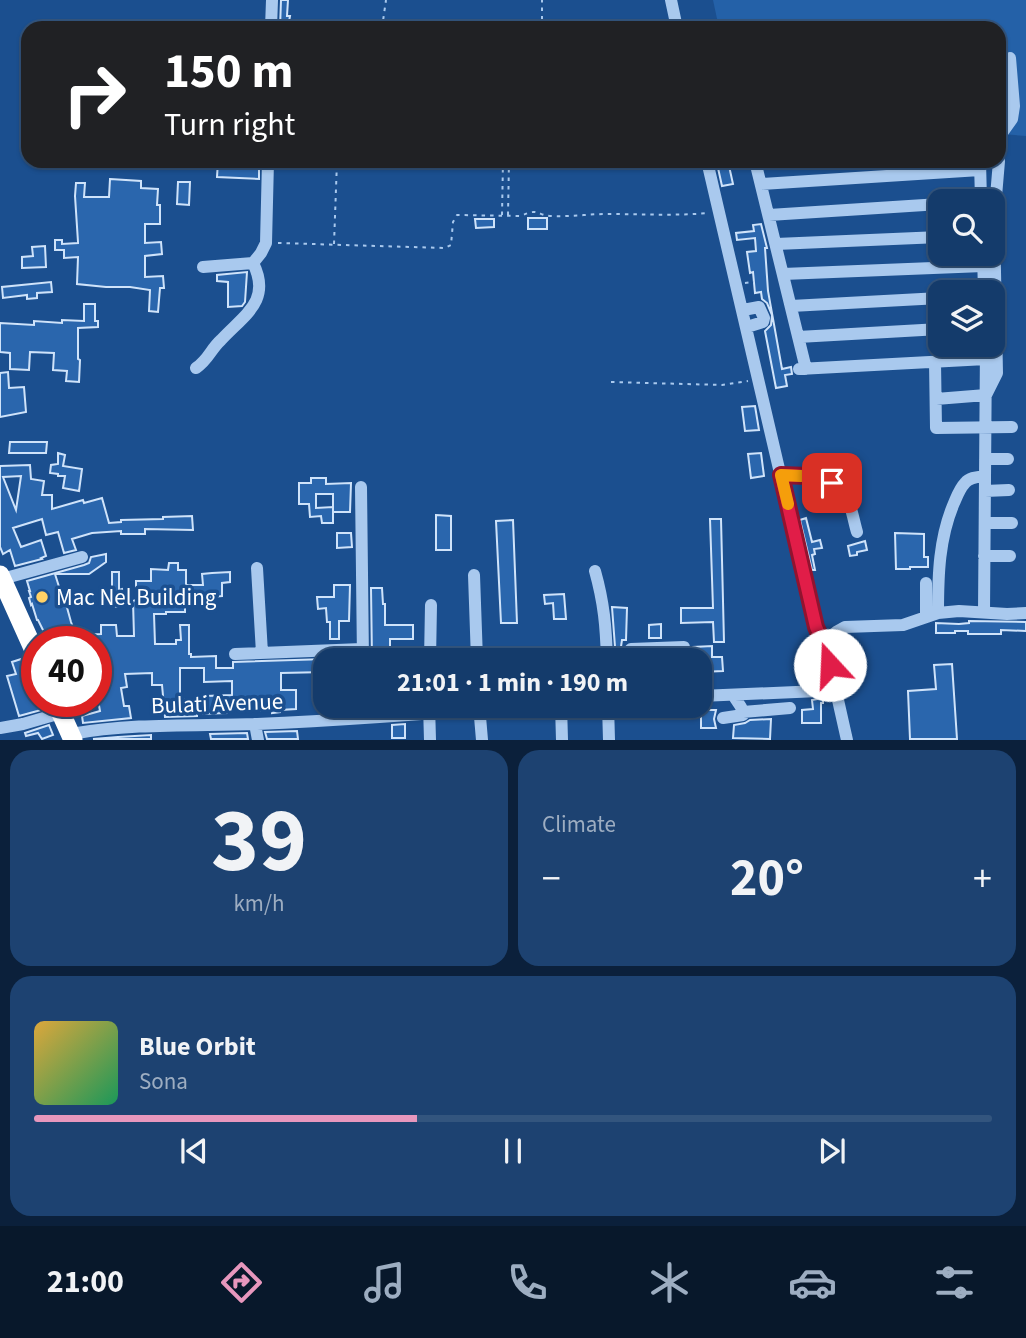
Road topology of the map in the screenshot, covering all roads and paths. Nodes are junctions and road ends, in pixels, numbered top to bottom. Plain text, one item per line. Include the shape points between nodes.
1 (272, 0) edge
2 (385, 0) edge
3 (542, 0) edge
4 (671, 0) edge
5 (271, 21) edge
6 (383, 21) edge
7 (542, 21) edge
8 (676, 21) edge
9 (1010, 58) dead end
10 (1006, 127) edge
11 (268, 168) edge
12 (337, 168) edge
13 (503, 168) edge
14 (509, 168) edge
15 (709, 168) edge
16 (757, 168) edge
17 (956, 168) edge
18 (980, 168) edge
19 (998, 168) edge
20 (761, 184) junction
21 (981, 189) edge
22 (928, 205) edge
23 (720, 213) junction
24 (769, 215) junction
25 (502, 216) junction
26 (508, 216) junction
27 (928, 238) edge
28 (266, 243) junction
29 (776, 244) junction
30 (334, 245) junction
31 (254, 263) junction
32 (928, 264) edge
33 (203, 267) dead end
34 (783, 274) junction
35 (928, 299) edge
36 (791, 306) junction
37 (743, 310) junction
38 (747, 327) junction
39 (928, 330) edge
40 (798, 337) junction
41 (986, 359) joint
42 (935, 362) junction
43 (196, 368) dead end
44 (759, 380) junction
45 (611, 382) dead end
46 (986, 395) junction
47 (936, 398) junction
48 (986, 427) junction
49 (1012, 427) dead end
50 (985, 459) junction
51 (1008, 459) dead end
52 (781, 475) junction
53 (985, 476) junction
54 (361, 487) dead end
55 (1009, 490) dead end
56 (985, 491) junction
57 (985, 523) junction
58 (1012, 523) dead end
59 (857, 532) dead end
60 (984, 556) junction
61 (1010, 556) dead end
62 (82, 557) dead end
63 (257, 568) dead end
64 (595, 571) dead end
65 (474, 575) dead end
66 (1, 577) edge
67 (926, 583) dead end
68 (431, 605) dead end
69 (984, 612) junction
70 (1026, 613) edge
71 (932, 615) junction
72 (23, 626) edge
73 (684, 647) dead end
74 (362, 648) edge
75 (430, 648) edge
76 (477, 648) edge
77 (607, 648) edge
78 (658, 648) edge
79 (827, 651) junction
80 (262, 653) junction
81 (235, 654) dead end
82 (313, 654) edge
83 (833, 680) junction
84 (733, 695) junction
85 (712, 696) edge
86 (790, 708) dead end
87 (743, 712) junction
88 (38, 717) edge
89 (63, 717) edge
90 (313, 717) edge
91 (429, 718) edge
92 (480, 718) edge
93 (561, 718) edge
94 (608, 718) edge
95 (723, 718) dead end
96 (255, 724) junction
97 (0, 728) edge
98 (72, 737) edge
99 (258, 740) edge
100 (430, 740) edge
101 (482, 740) edge
102 (562, 740) edge
103 (608, 740) edge
104 (847, 740) edge

1 - 5 street
2 - 6 path
3 - 7 path
4 - 8 street
9 - 10 street via 1014,106
11 - 28 street
12 - 30 path
13 - 25 path
14 - 26 path
15 - 23 street
16 - 20 street
17 - 20 street
18 - 21 street
19 - 46 street via 994,220 997,373
20 - 24 street
22 - 24 street
23 - 26 path via 548,217 530,212
23 - 37 street
24 - 29 street
25 - 26 path
25 - 30 path via 457,215 451,246 445,248
27 - 29 street
28 - 30 path
28 - 31 street
29 - 34 street
31 - 33 street
31 - 43 street via 260,287 255,305
32 - 34 street
34 - 36 street
35 - 36 street
36 - 40 street
37 - 38 street
37 - 38 street via 759,307 764,318 761,324
38 - 44 street
39 - 40 street
40 - 42 street via 802,369
41 - 42 street
41 - 46 street
42 - 47 street
44 - 45 path via 722,385
44 - 52 street
46 - 47 street
46 - 48 street
47 - 48 street via 936,428
48 - 49 street
48 - 50 street
50 - 51 street
50 - 53 street
52 - 59 street via 808,476 841,489
52 - 79 street via 816,627
53 - 56 street
53 - 71 street via 966,481 952,509 940,552
54 - 74 street
55 - 56 street
56 - 57 street
57 - 58 street
57 - 60 street
60 - 61 street
60 - 69 street
62 - 66 street
63 - 80 street
64 - 77 street via 606,619
65 - 76 street
66 - 72 highway
67 - 71 street
68 - 75 street
69 - 70 street
69 - 71 street
71 - 79 street via 904,625 845,627 836,632
73 - 78 street
79 - 83 street
80 - 81 street
80 - 82 street
83 - 84 street via 819,691
83 - 104 street
84 - 85 street
84 - 87 street
86 - 87 street
87 - 95 street
88 - 97 street
89 - 98 highway
90 - 96 street, Bulati Avenue
91 - 100 street
92 - 101 street
93 - 102 street
94 - 103 street
96 - 98 street, Bulati Avenue via 124,728
96 - 99 street

